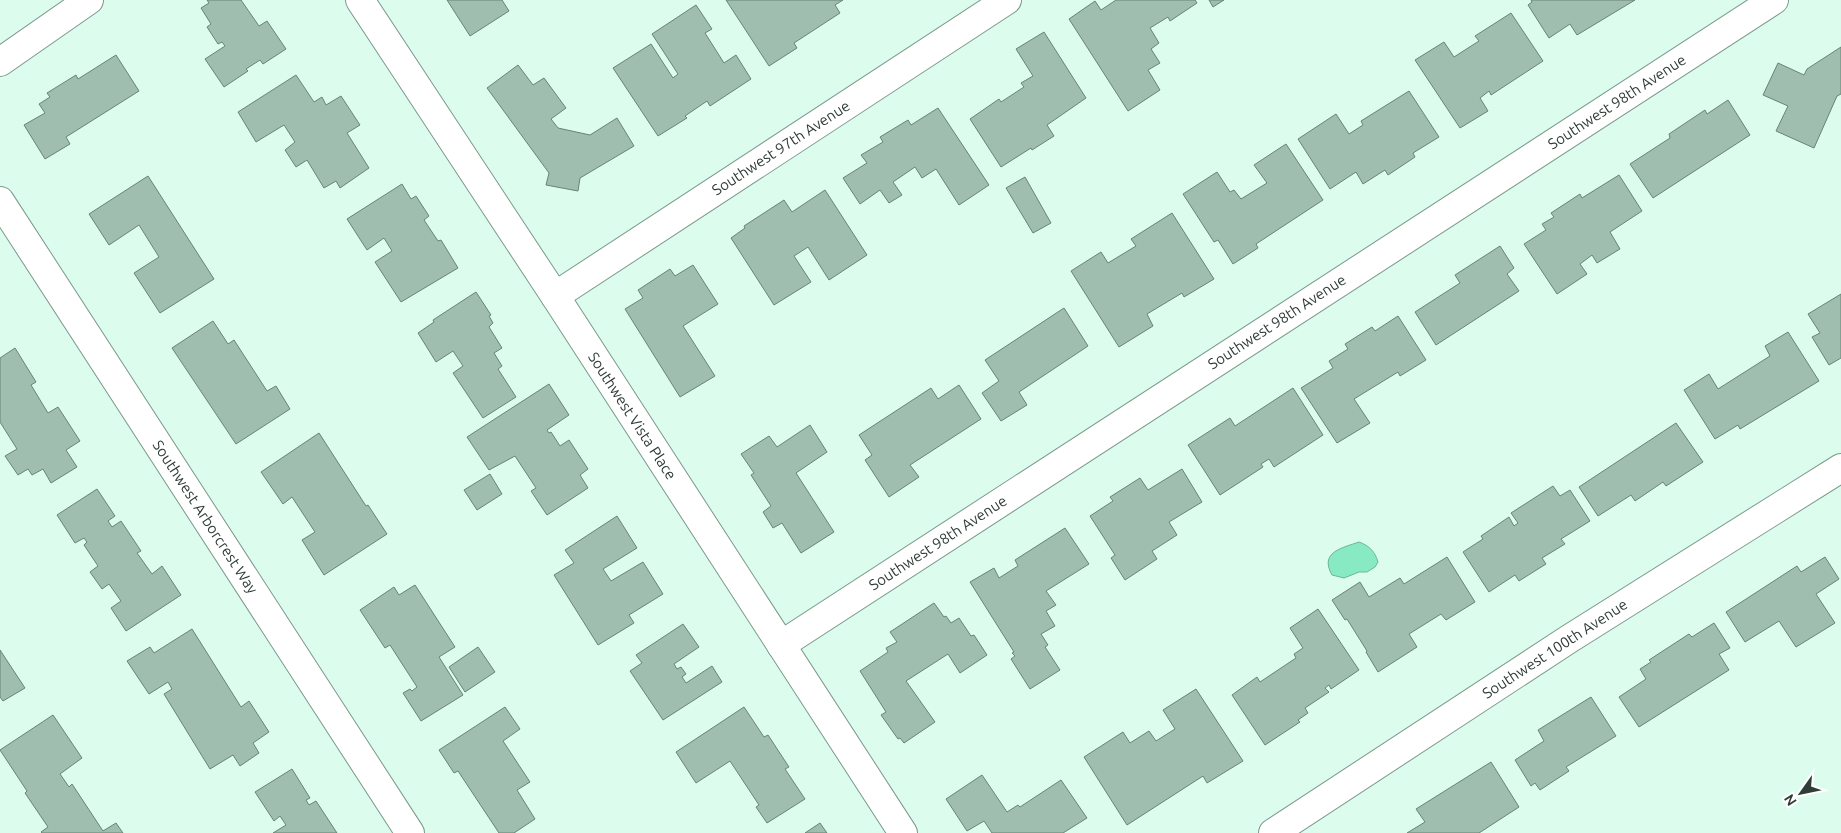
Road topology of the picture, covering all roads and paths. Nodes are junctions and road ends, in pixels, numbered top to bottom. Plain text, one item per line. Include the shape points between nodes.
1 (89, 0) edge
2 (360, 0) edge
3 (1007, 0) edge
4 (1774, 0) edge
5 (0, 62) edge
6 (0, 201) edge
7 (555, 296) junction
8 (1841, 468) edge
9 (781, 645) junction
10 (410, 833) edge
11 (902, 833) edge
12 (1272, 833) edge

1 - 5 street
2 - 7 street, Southwest Vista Place
3 - 7 street, Southwest 97th Avenue
4 - 9 street, Southwest 98th Avenue
6 - 10 street, Southwest Arborcrest Way
7 - 9 street, Southwest Vista Place
8 - 12 street, Southwest 100th Avenue via 1569,639
9 - 11 street, Southwest Vista Place

